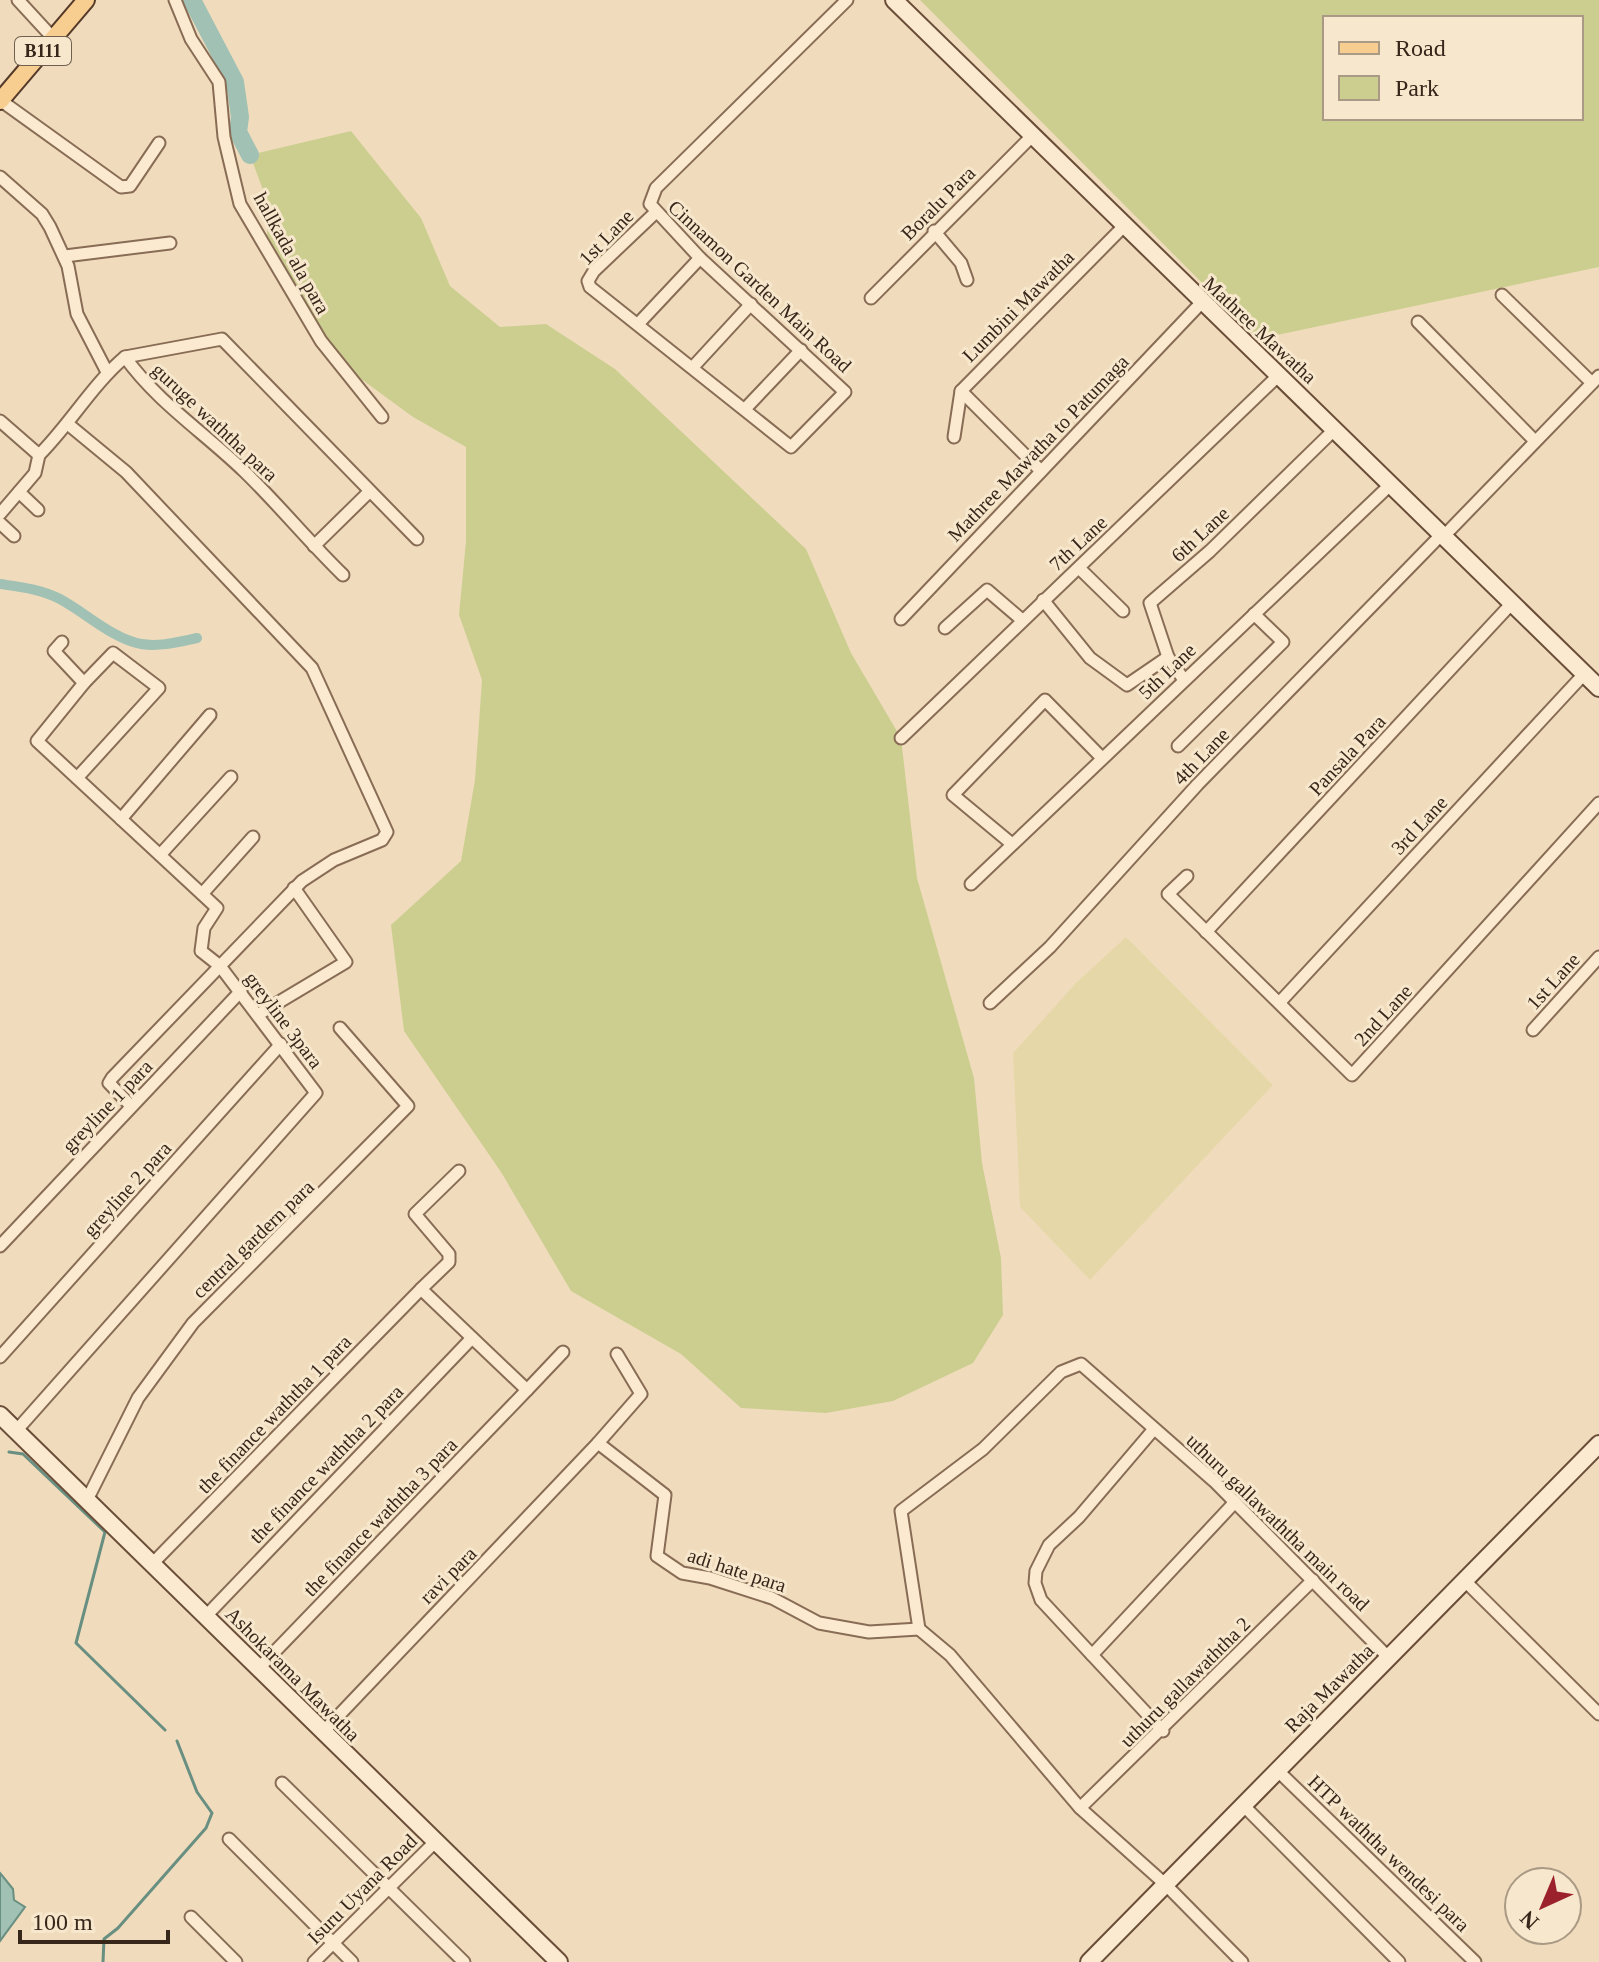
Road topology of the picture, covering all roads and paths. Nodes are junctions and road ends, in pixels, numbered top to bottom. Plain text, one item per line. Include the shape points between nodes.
1 (18, 0) edge
2 (86, 0) edge
3 (175, 0) edge
4 (847, 0) edge
5 (894, 0) edge
6 (53, 38) junction
7 (0, 100) edge
8 (1032, 136) junction
9 (159, 143) dead end
10 (0, 177) edge
11 (655, 213) junction
12 (1124, 226) junction
13 (934, 231) junction
14 (170, 243) dead end
15 (65, 256) junction
16 (700, 258) junction
17 (967, 280) dead end
18 (1502, 295) dead end
19 (871, 298) dead end
20 (1202, 302) junction
21 (751, 304) junction
22 (1418, 322) dead end
23 (639, 323) junction
24 (801, 350) junction
25 (125, 357) junction
26 (693, 367) junction
27 (107, 372) junction
28 (1280, 374) junction
29 (1595, 380) edge
30 (961, 391) junction
31 (745, 409) junction
32 (382, 417) dead end
33 (0, 421) edge
34 (69, 425) junction
35 (1335, 429) junction
36 (954, 437) dead end
37 (1534, 440) junction
38 (39, 455) junction
39 (1041, 471) junction
40 (1389, 486) junction
41 (19, 492) junction
42 (369, 492) junction
43 (38, 510) dead end
44 (0, 514) edge
45 (0, 523) edge
46 (14, 536) dead end
47 (1442, 536) junction
48 (417, 539) dead end
49 (314, 546) junction
50 (1079, 568) junction
51 (343, 575) dead end
52 (1043, 600) junction
53 (1513, 602) junction
54 (1123, 611) dead end
55 (1254, 614) junction
56 (901, 619) dead end
57 (1022, 620) junction
58 (945, 628) dead end
59 (62, 642) dead end
60 (1168, 657) junction
61 (1585, 673) junction
62 (1184, 680) junction
63 (84, 683) junction
64 (1599, 688) edge
65 (210, 715) dead end
66 (901, 738) dead end
67 (1178, 746) dead end
68 (1102, 758) junction
69 (231, 777) dead end
70 (77, 778) junction
71 (1599, 803) edge
72 (121, 819) junction
73 (253, 837) dead end
74 (1012, 844) junction
75 (160, 855) junction
76 (1187, 876) dead end
77 (971, 884) dead end
78 (294, 888) junction
79 (202, 894) junction
80 (1206, 932) junction
81 (1599, 957) edge
82 (220, 966) junction
83 (241, 991) junction
84 (1280, 1002) junction
85 (990, 1003) dead end
86 (259, 1014) junction
87 (340, 1028) dead end
88 (1533, 1030) dead end
89 (281, 1044) junction
90 (131, 1106) junction
91 (459, 1171) dead end
92 (0, 1246) edge
93 (421, 1289) junction
94 (472, 1338) junction
95 (563, 1352) dead end
96 (617, 1354) dead end
97 (0, 1357) edge
98 (527, 1390) junction
99 (0, 1415) edge
100 (1154, 1429) junction
101 (16, 1431) junction
102 (598, 1443) junction
103 (1599, 1444) edge
104 (87, 1500) junction
105 (1235, 1502) junction
106 (152, 1564) junction
107 (1313, 1580) junction
108 (1464, 1580) junction
109 (206, 1616) junction
110 (919, 1629) junction
111 (1092, 1655) junction
112 (1388, 1657) junction
113 (259, 1668) junction
114 (1599, 1714) edge
115 (1163, 1731) junction
116 (323, 1732) junction
117 (1277, 1770) junction
118 (282, 1783) dead end
119 (1243, 1805) junction
120 (1080, 1808) junction
121 (229, 1839) dead end
122 (435, 1842) junction
123 (1165, 1884) junction
124 (387, 1886) junction
125 (191, 1917) dead end
126 (333, 1943) junction
127 (236, 1962) edge
128 (314, 1962) edge
129 (352, 1962) edge
130 (464, 1962) edge
131 (559, 1962) edge
132 (1089, 1962) edge
133 (1242, 1962) edge
134 (1399, 1962) edge
135 (1475, 1962) edge

1 - 6 street
2 - 6 main road, B111
3 - 32 street, hallkada ala para via 191,39 219,82 224,137 240,204 321,341
4 - 11 street, Cinnamon Garden Main Road via 656,188 650,204
5 - 8 street, Mathree Mawatha
6 - 7 main road, B111
7 - 9 street via 121,187 130,186
8 - 12 street, Mathree Mawatha
8 - 13 street, Boralu Para
10 - 15 street via 42,214
11 - 16 street, Cinnamon Garden Main Road
11 - 23 street, 1st Lane via 588,281
12 - 20 street, Mathree Mawatha
12 - 30 street, Lumbini Mawatha
13 - 17 street via 961,263
13 - 19 street, Boralu Para
14 - 15 street
15 - 27 street via 77,314
16 - 21 street, Cinnamon Garden Main Road
16 - 23 street
18 - 29 street
20 - 28 street, Mathree Mawatha
20 - 39 street, Mathree Mawatha to Patumaga
21 - 24 street, Cinnamon Garden Main Road
21 - 26 street
22 - 37 street
23 - 26 street
24 - 31 street
24 - 31 street, Cinnamon Garden Main Road via 845,392 795,444 787,445
25 - 27 street, guruge waththa para
25 - 42 street via 222,339
25 - 49 street, guruge waththa para via 192,427 245,471
26 - 31 street
27 - 34 street, guruge waththa para
28 - 35 street, Mathree Mawatha
28 - 50 street, 7th Lane
29 - 37 street, 4th Lane
30 - 36 street
30 - 39 street, Lumbini Mawatha
33 - 38 street
34 - 38 street, guruge waththa para
34 - 78 street via 126,472 312,668 387,832 382,840 334,860
35 - 40 street, Mathree Mawatha
35 - 60 street, 6th Lane via 1150,603
37 - 47 street, 4th Lane
38 - 41 street, guruge waththa para via 35,473
39 - 56 street, Mathree Mawatha to Patumaga
40 - 47 street, Mathree Mawatha
40 - 55 street, 5th Lane
41 - 43 street
41 - 44 street, guruge waththa para
42 - 48 street
42 - 49 street
45 - 46 street
47 - 53 street, Mathree Mawatha
47 - 85 street, 4th Lane via 1198,784 1050,947
49 - 51 street, guruge waththa para
50 - 52 street, 7th Lane
50 - 54 street
52 - 57 street, 7th Lane
52 - 60 street via 1090,658 1127,685
53 - 61 street, Mathree Mawatha
53 - 80 street, Pansala Para
55 - 62 street, 5th Lane
55 - 67 street via 1283,642
57 - 58 street via 987,590
57 - 66 street, 7th Lane
59 - 63 street via 54,651
60 - 62 street, 6th Lane
61 - 64 street, Mathree Mawatha
61 - 84 street, 3rd Lane
62 - 68 street, 5th Lane
63 - 70 street via 37,741
63 - 70 street via 113,653 159,688
65 - 72 street
68 - 74 street, 5th Lane
68 - 74 street via 1045,700 953,795
69 - 75 street
70 - 72 street
71 - 84 street, 2nd Lane via 1352,1075
72 - 75 street
73 - 79 street
74 - 77 street, 5th Lane
75 - 79 street
76 - 80 street, 2nd Lane via 1168,894
78 - 82 street
78 - 86 street via 346,962
79 - 82 street, greyline 3para via 217,908 204,928 201,951
80 - 84 street, 2nd Lane
81 - 88 street, 1st Lane
82 - 83 street, greyline 3para
82 - 90 street via 109,1083
83 - 86 street, greyline 3para
83 - 90 street, greyline 1 para
86 - 89 street, greyline 3para
87 - 104 street, central gardern para via 408,1106 193,1323 138,1398
89 - 97 street, greyline 2 para
89 - 101 street, greyline 3para via 316,1093
90 - 92 street, greyline 1 para
91 - 93 street, the finance waththa 1 para via 415,1214 449,1254 449,1262
93 - 94 street
93 - 106 street, the finance waththa 1 para
94 - 98 street
94 - 109 street, the finance waththa 2 para
95 - 98 street, the finance waththa 3 para
96 - 102 street via 641,1394
98 - 113 street, the finance waththa 3 para
99 - 101 street, Ashokarama Mawatha
100 - 105 street, uthuru gallawaththa main road
100 - 110 street, uthuru gallawaththa main road via 1081,1364 1061,1372 983,1449 901,1511
100 - 111 street via 1049,1545 1036,1571 1041,1600
101 - 104 street, Ashokarama Mawatha
102 - 110 street, adi hate para via 665,1495 657,1556 663,1563 772,1598 819,1623 869,1632
102 - 116 street, ravi para
103 - 108 street, Raja Mawatha
104 - 106 street, Ashokarama Mawatha
105 - 107 street, uthuru gallawaththa main road
105 - 111 street
106 - 109 street, Ashokarama Mawatha
107 - 112 street, uthuru gallawaththa main road
107 - 115 street, uthuru gallawaththa 2
108 - 112 street, Raja Mawatha
108 - 114 street
109 - 113 street, Ashokarama Mawatha
110 - 120 street via 950,1655
111 - 115 street
112 - 117 street, Raja Mawatha
113 - 116 street, Ashokarama Mawatha
115 - 120 street, uthuru gallawaththa 2
116 - 122 street, Ashokarama Mawatha
117 - 119 street, Raja Mawatha
117 - 135 street, HTP waththa wendesi para
118 - 124 street
119 - 123 street, Raja Mawatha
119 - 134 street
120 - 123 street
121 - 126 street
122 - 124 street, Isuru Uyana Road
122 - 131 street, Ashokarama Mawatha
123 - 132 street, Raja Mawatha
123 - 133 street
124 - 126 street, Isuru Uyana Road
124 - 130 street
125 - 127 street
126 - 128 street, Isuru Uyana Road
126 - 129 street

